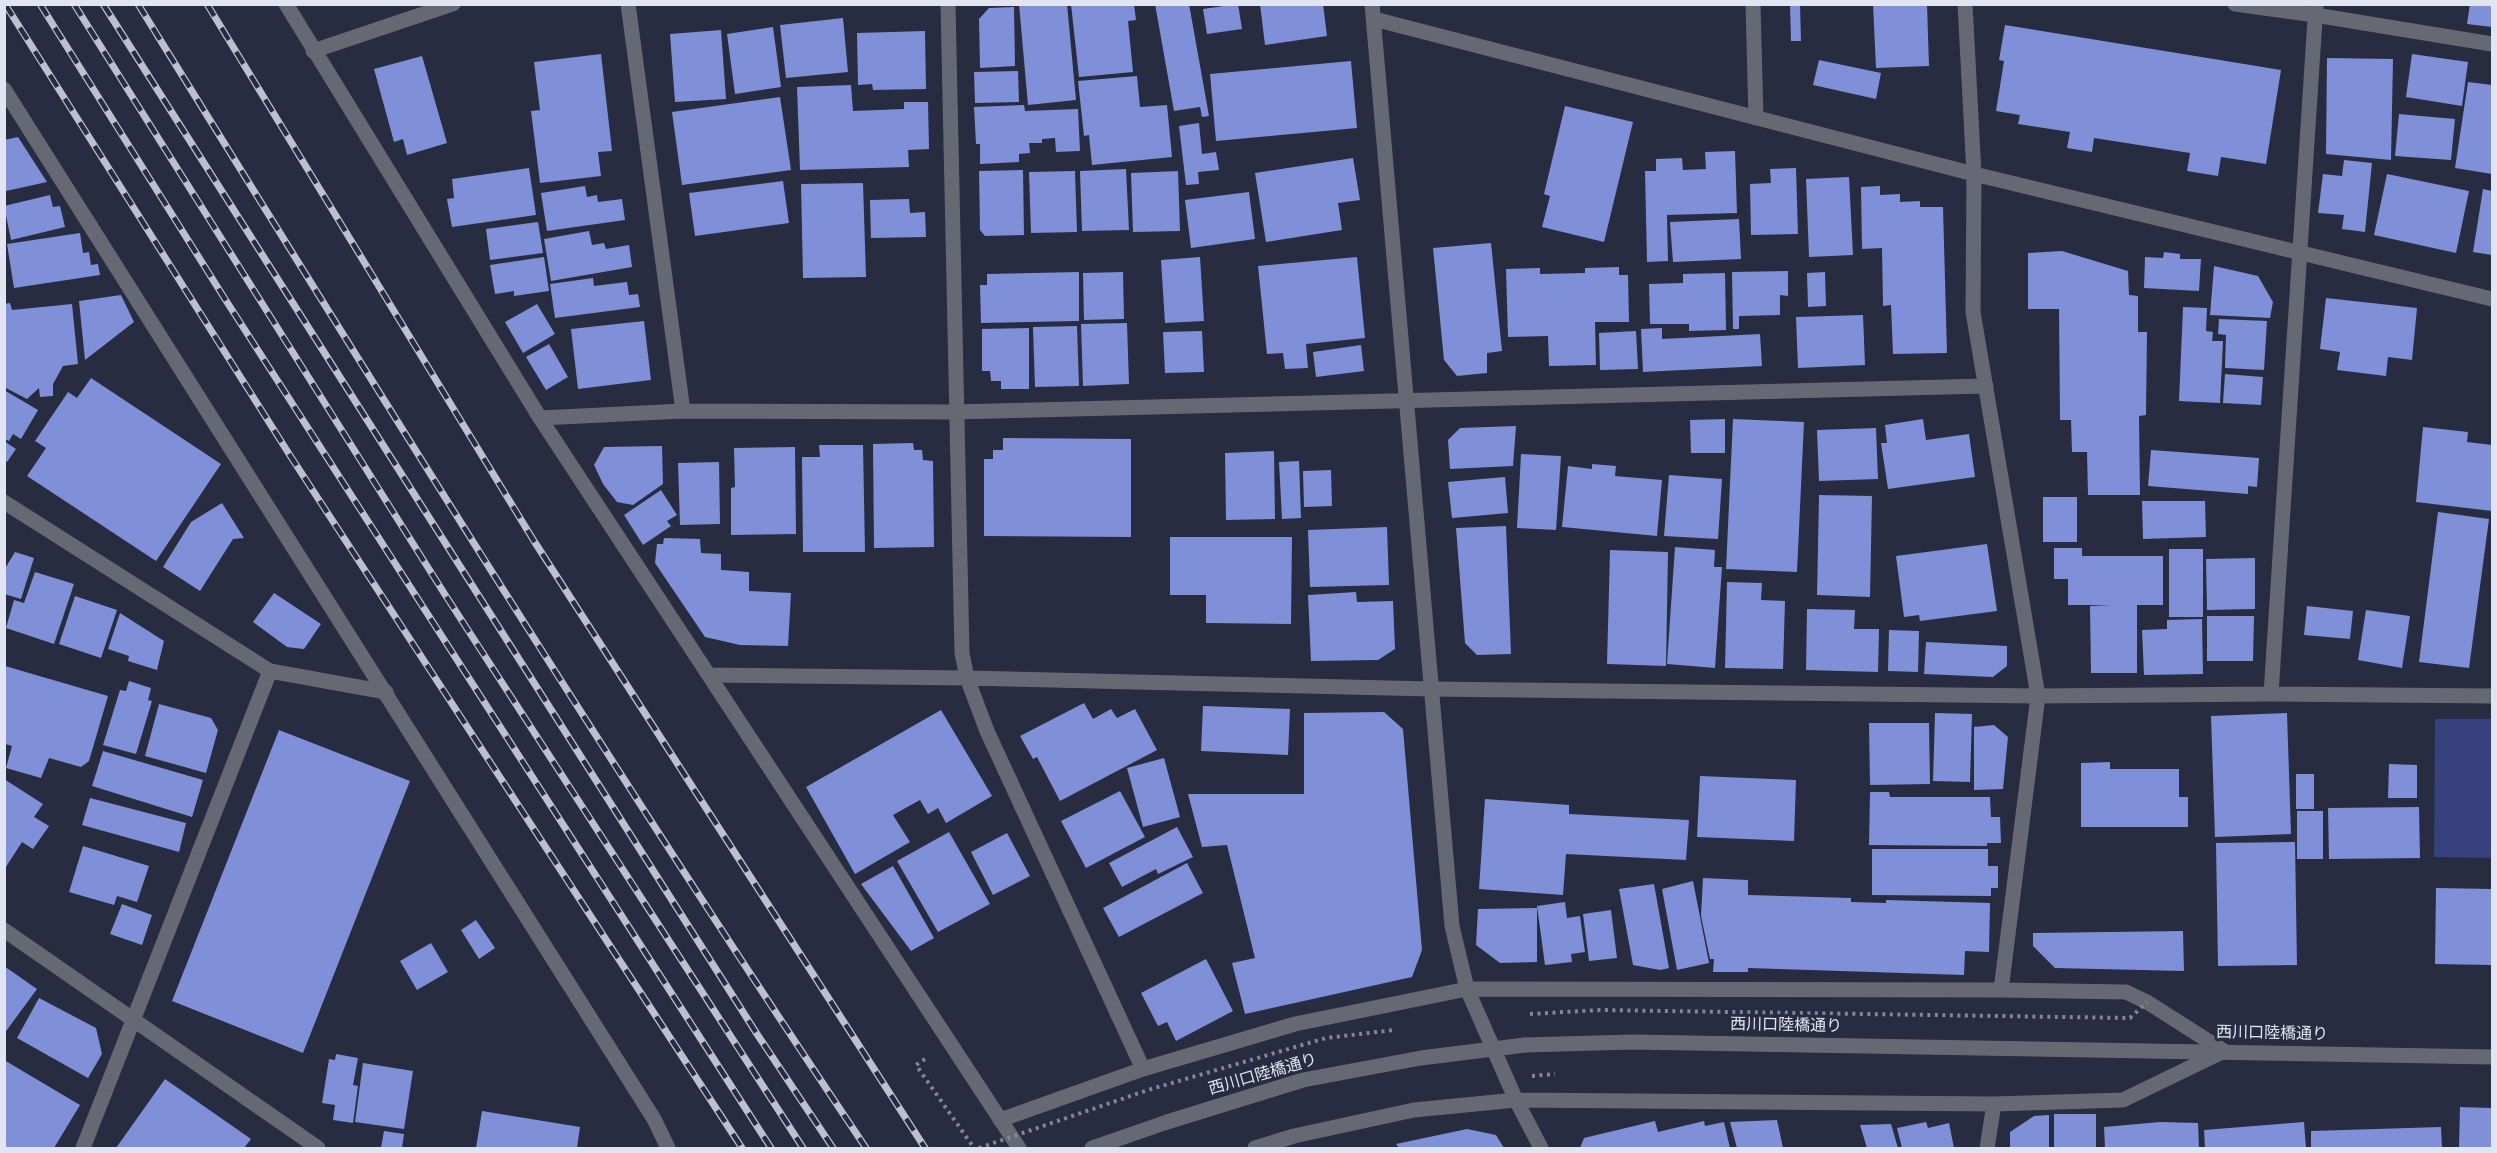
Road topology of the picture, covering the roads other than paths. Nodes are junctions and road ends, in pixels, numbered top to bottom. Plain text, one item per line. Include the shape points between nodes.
1 (286, 4) edge
2 (453, 4) edge
3 (628, 4) edge
4 (948, 4) edge
5 (1753, 4) edge
6 (1965, 4) edge
7 (2235, 4) edge
8 (2316, 10) edge
9 (1373, 12) edge
10 (2493, 44) edge
11 (313, 51) junction
12 (4, 89) edge
13 (1756, 118) junction
14 (1974, 174) junction
15 (2300, 253) junction
16 (2493, 299) edge
17 (1986, 386) junction
18 (1407, 400) junction
19 (683, 411) junction
20 (955, 412) junction
21 (540, 418) junction
22 (4, 502) edge
23 (270, 670) junction
24 (709, 675) junction
25 (968, 678) junction
26 (1431, 689) junction
27 (386, 692) junction
28 (2271, 694) junction
29 (2038, 696) junction
30 (2493, 696) edge
31 (4, 930) edge
32 (1467, 989) junction
33 (2001, 990) junction
34 (135, 1019) junction
35 (2224, 1051) junction
36 (2493, 1057) edge
37 (1143, 1069) junction
38 (1516, 1100) junction
39 (1994, 1104) junction
40 (1000, 1120) junction
41 (83, 1149) edge
42 (318, 1149) edge
43 (668, 1149) edge
44 (1019, 1149) edge
45 (1092, 1149) edge
46 (1255, 1149) edge
47 (1541, 1149) edge
48 (1987, 1149) edge

1 - 11 street
2 - 11 street
3 - 19 street
4 - 20 street
5 - 13 street
6 - 14 street
7 - 8 street
8 - 10 street
8 - 15 street
9 - 13 street
9 - 18 street
11 - 21 street
12 - 27 street
13 - 14 street
14 - 15 street
14 - 17 street via 1974,312
15 - 16 street
15 - 28 street
17 - 18 street
17 - 29 street
18 - 20 street
18 - 26 street
19 - 20 street
19 - 21 street
20 - 25 street via 962,653
21 - 24 street
22 - 23 street
23 - 27 street
23 - 34 street
24 - 25 street
24 - 40 street
25 - 26 street
25 - 37 street via 987,731
26 - 29 street
26 - 32 street via 1452,927
27 - 43 street via 654,1119
28 - 29 street
28 - 30 street
29 - 33 street
31 - 34 street
32 - 33 street
32 - 37 street via 1295,1024
32 - 38 street
33 - 35 street via 2126,992
34 - 41 street
34 - 42 street
35 - 36 street, 西川口陸橋通り
35 - 39 street via 2123,1100
35 - 45 street, 西川口陸橋通り, bridge via 1633,1042 1525,1045 1303,1080
37 - 40 street
38 - 39 street
38 - 46 street via 1414,1110 1294,1136
38 - 47 street
39 - 48 street
40 - 44 street

